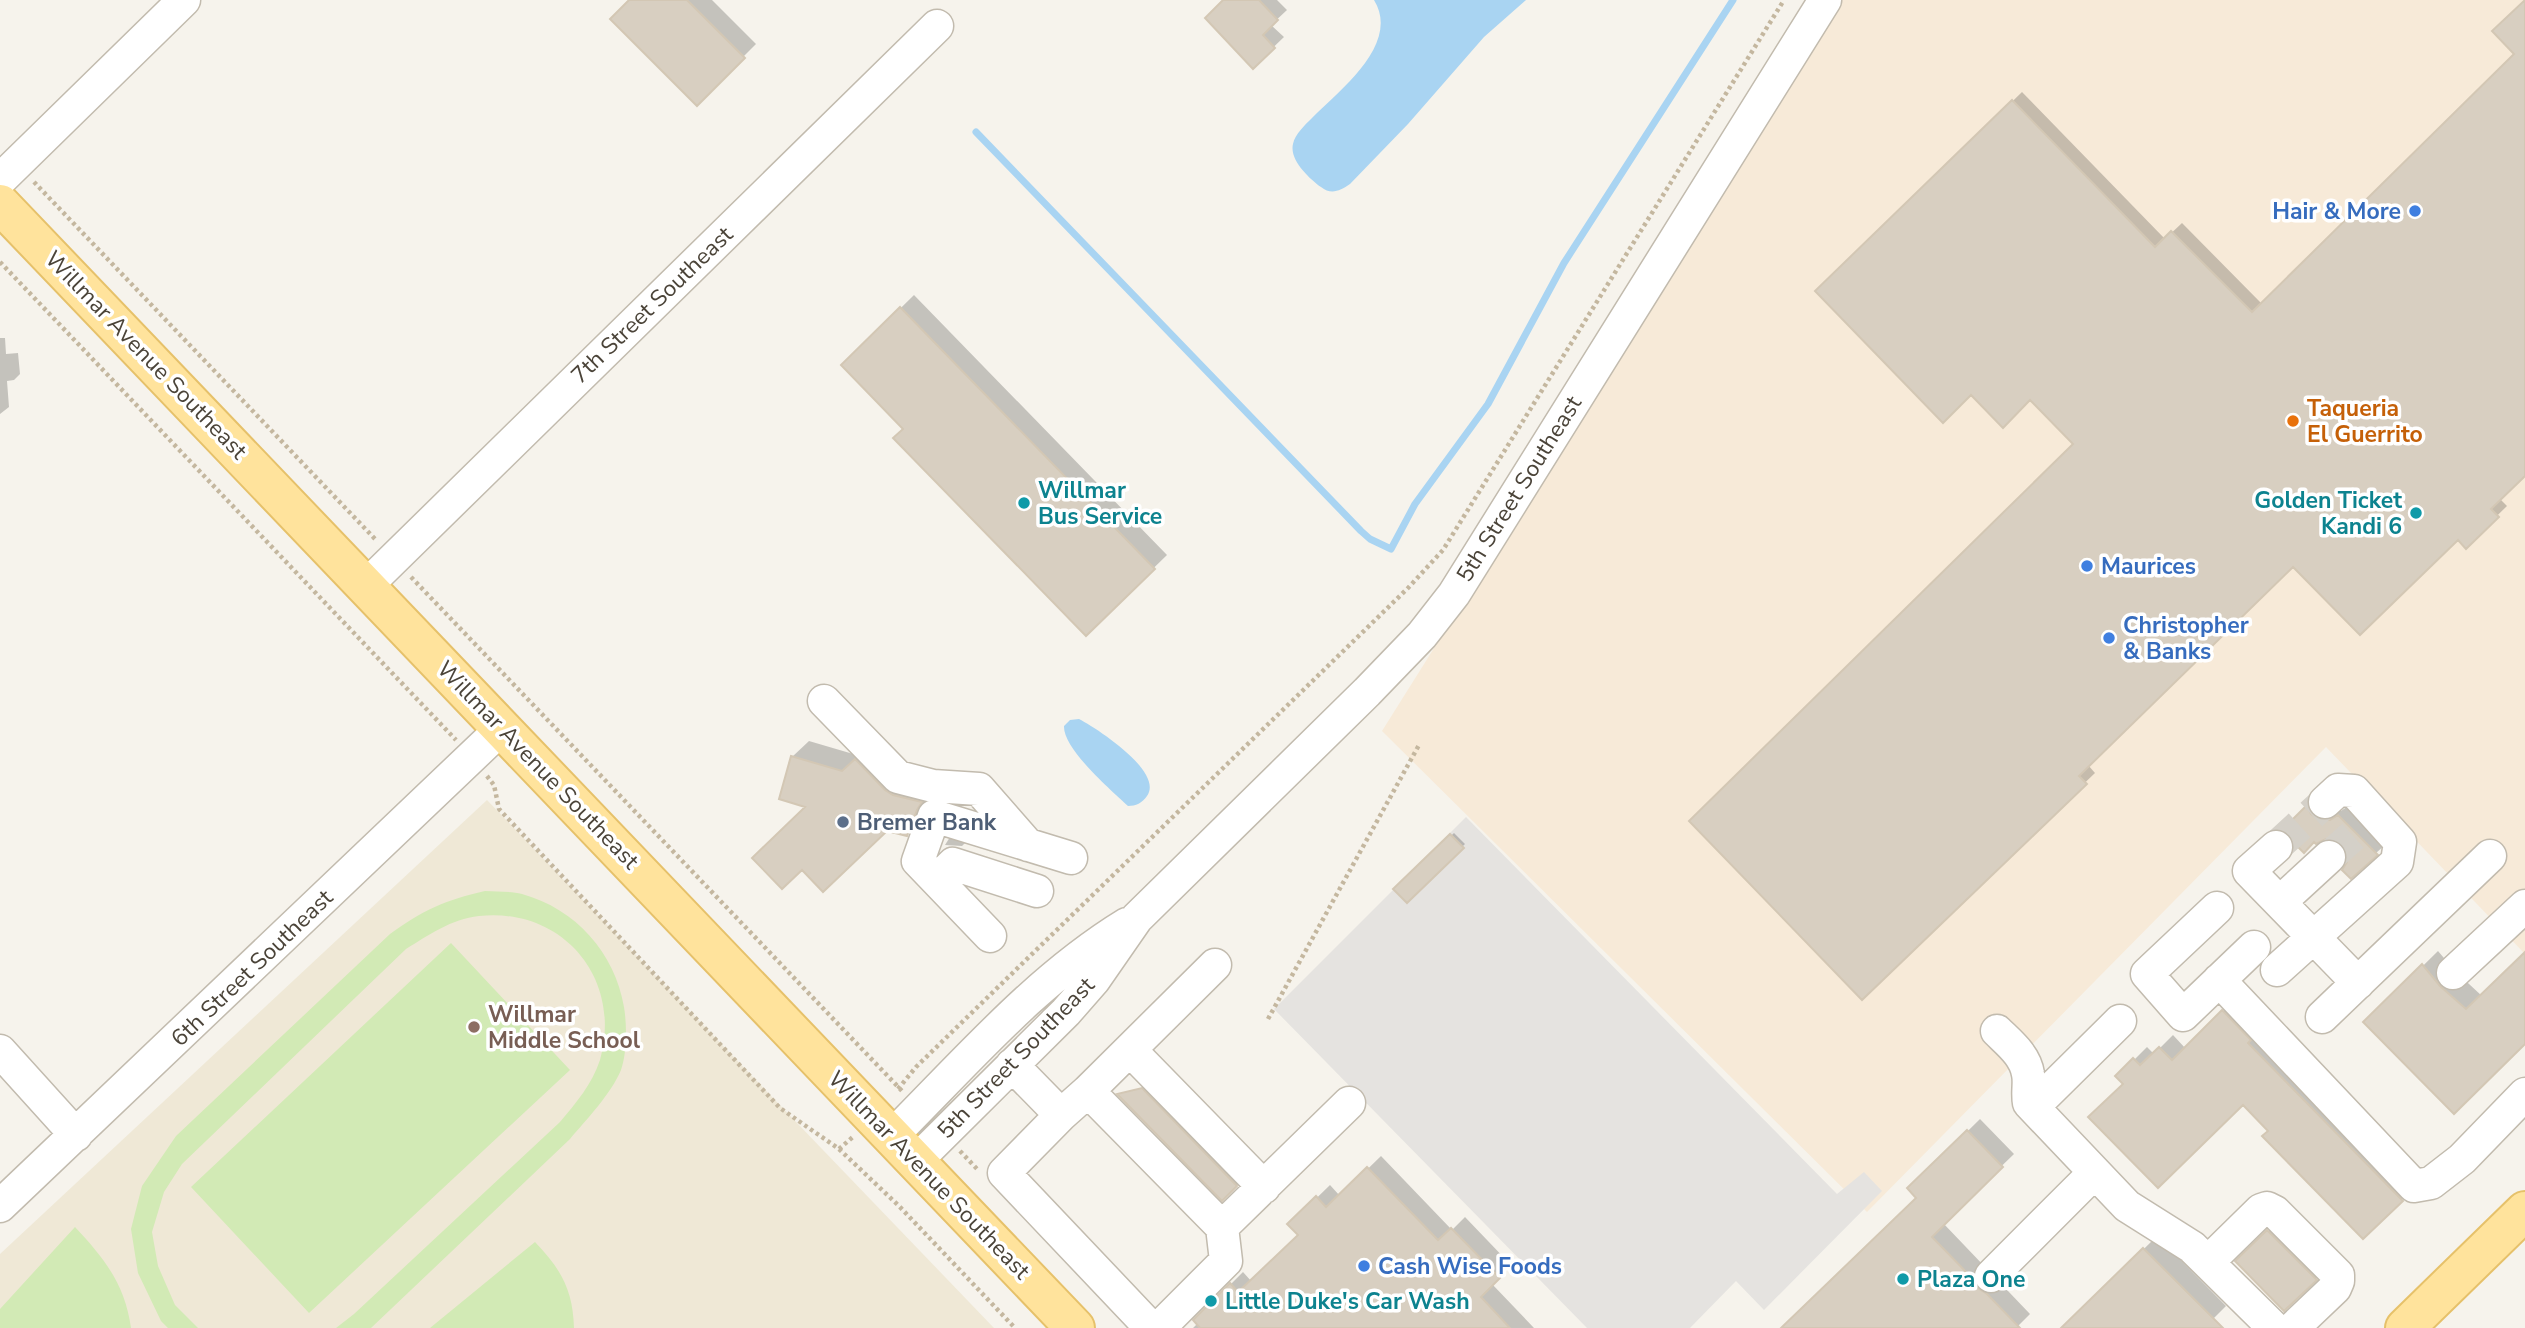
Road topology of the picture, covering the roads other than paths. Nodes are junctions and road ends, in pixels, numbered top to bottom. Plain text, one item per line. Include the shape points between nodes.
1 (184, 0) edge
2 (1825, 0) edge
3 (937, 26) dead end
4 (8, 172) edge
5 (0, 204) edge
6 (366, 585) junction
7 (824, 701) dead end
8 (502, 728) junction
9 (2325, 802) tunnel mouth
10 (1028, 845) junction
11 (2276, 847) tunnel mouth
12 (2490, 856) dead end
13 (2329, 857) tunnel mouth
14 (1071, 858) dead end
15 (937, 880) junction
16 (1037, 891) dead end
17 (2280, 902) junction
18 (2525, 906) edge
19 (2217, 908) dead end
20 (1137, 918) junction
21 (990, 936) dead end
22 (2314, 937) junction
23 (2254, 947) dead end
24 (1215, 965) dead end
25 (2277, 970) dead end
26 (2453, 973) dead end
27 (2219, 980) junction
28 (2358, 983) junction
29 (2322, 1017) dead end
30 (2120, 1021) dead end
31 (1997, 1031) dead end
32 (1130, 1050) junction
33 (0, 1051) edge
34 (1012, 1065) junction
35 (1088, 1091) junction
36 (2525, 1094) edge
37 (1349, 1103) dead end
38 (2033, 1107) junction
39 (1061, 1115) junction
40 (76, 1135) junction
41 (894, 1138) junction
42 (2094, 1173) junction
43 (1264, 1187) junction
44 (0, 1206) edge
45 (2525, 1211) edge
46 (1222, 1227) junction
47 (2212, 1257) junction
48 (1991, 1276) dead end
49 (2276, 1327) edge
50 (1075, 1328) edge
51 (1151, 1328) edge
52 (1159, 1328) edge
53 (2405, 1328) edge

1 - 4 street
2 - 20 street, 5th Street Southeast via 1447,604 1367,692
3 - 6 street, 7th Street Southeast
5 - 6 main road, Willmar Avenue Southeast
6 - 8 main road, Willmar Avenue Southeast
7 - 10 street via 898,777 933,786 979,789
8 - 40 street, 6th Street Southeast
8 - 41 main road, Willmar Avenue Southeast
9 - 22 street via 2338,790 2354,791 2365,824 2400,842 2397,862
10 - 14 street
10 - 15 street via 934,816 918,861
11 - 17 street via 2249,871
12 - 28 street
13 - 17 street
15 - 16 street via 953,864
15 - 21 street
17 - 22 street
18 - 26 street
19 - 27 street via 2147,974 2183,1015
20 - 34 street, 5th Street Southeast via 1094,980
20 - 41 street, 5th Street Southeast via 1068,964 909,1098
22 - 25 street
22 - 28 street
23 - 27 street
24 - 32 street
27 - 36 street via 2414,1186 2431,1184 2462,1159
28 - 29 street
30 - 38 street
31 - 38 street via 2025,1063 2027,1094
32 - 35 street
32 - 43 street
33 - 40 street
34 - 39 street
34 - 41 street, 5th Street Southeast via 951,1142
35 - 39 street
35 - 46 street
37 - 43 street
38 - 42 street
39 - 51 street via 1004,1173
40 - 44 street, 6th Street Southeast
41 - 50 main road, Willmar Avenue Southeast
42 - 47 street via 2127,1206
42 - 48 street
43 - 46 street
45 - 53 main road
46 - 52 street via 1226,1261
47 - 49 street
47 - 49 street via 2267,1208 2338,1275 2338,1282

